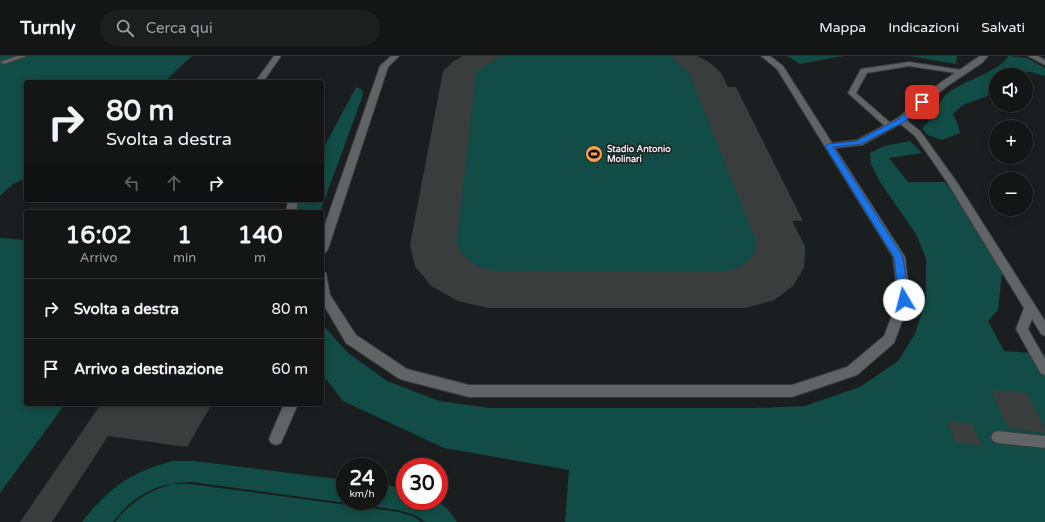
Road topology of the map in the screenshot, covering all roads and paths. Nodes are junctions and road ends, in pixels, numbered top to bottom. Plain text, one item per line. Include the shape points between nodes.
1 (24, 56) edge
2 (278, 56) edge
3 (395, 56) edge
4 (765, 56) edge
5 (984, 56) edge
6 (1032, 56) edge
7 (4, 62) dead end
8 (1045, 63) edge
9 (962, 72) junction
10 (260, 80) edge
11 (901, 120) junction
12 (890, 126) junction
13 (828, 146) junction
14 (324, 242) edge
15 (324, 295) edge
16 (1030, 308) junction
17 (1045, 331) edge
18 (1045, 370) edge
19 (290, 406) edge
20 (998, 436) dead end
21 (276, 440) dead end
22 (1045, 442) edge

1 - 7 lane
2 - 10 lane
3 - 14 street via 384,66
4 - 13 street via 780,68
5 - 9 street
6 - 8 street
9 - 11 street via 943,84
9 - 12 lane via 909,64 864,71 852,93
11 - 12 street
11 - 16 lane via 918,134 951,181
12 - 13 street via 859,143
13 - 15 street via 898,257 904,300 889,339 852,371 792,391 470,391 403,374 351,339
16 - 17 lane
16 - 18 lane via 1022,329
19 - 21 lane
20 - 22 lane

